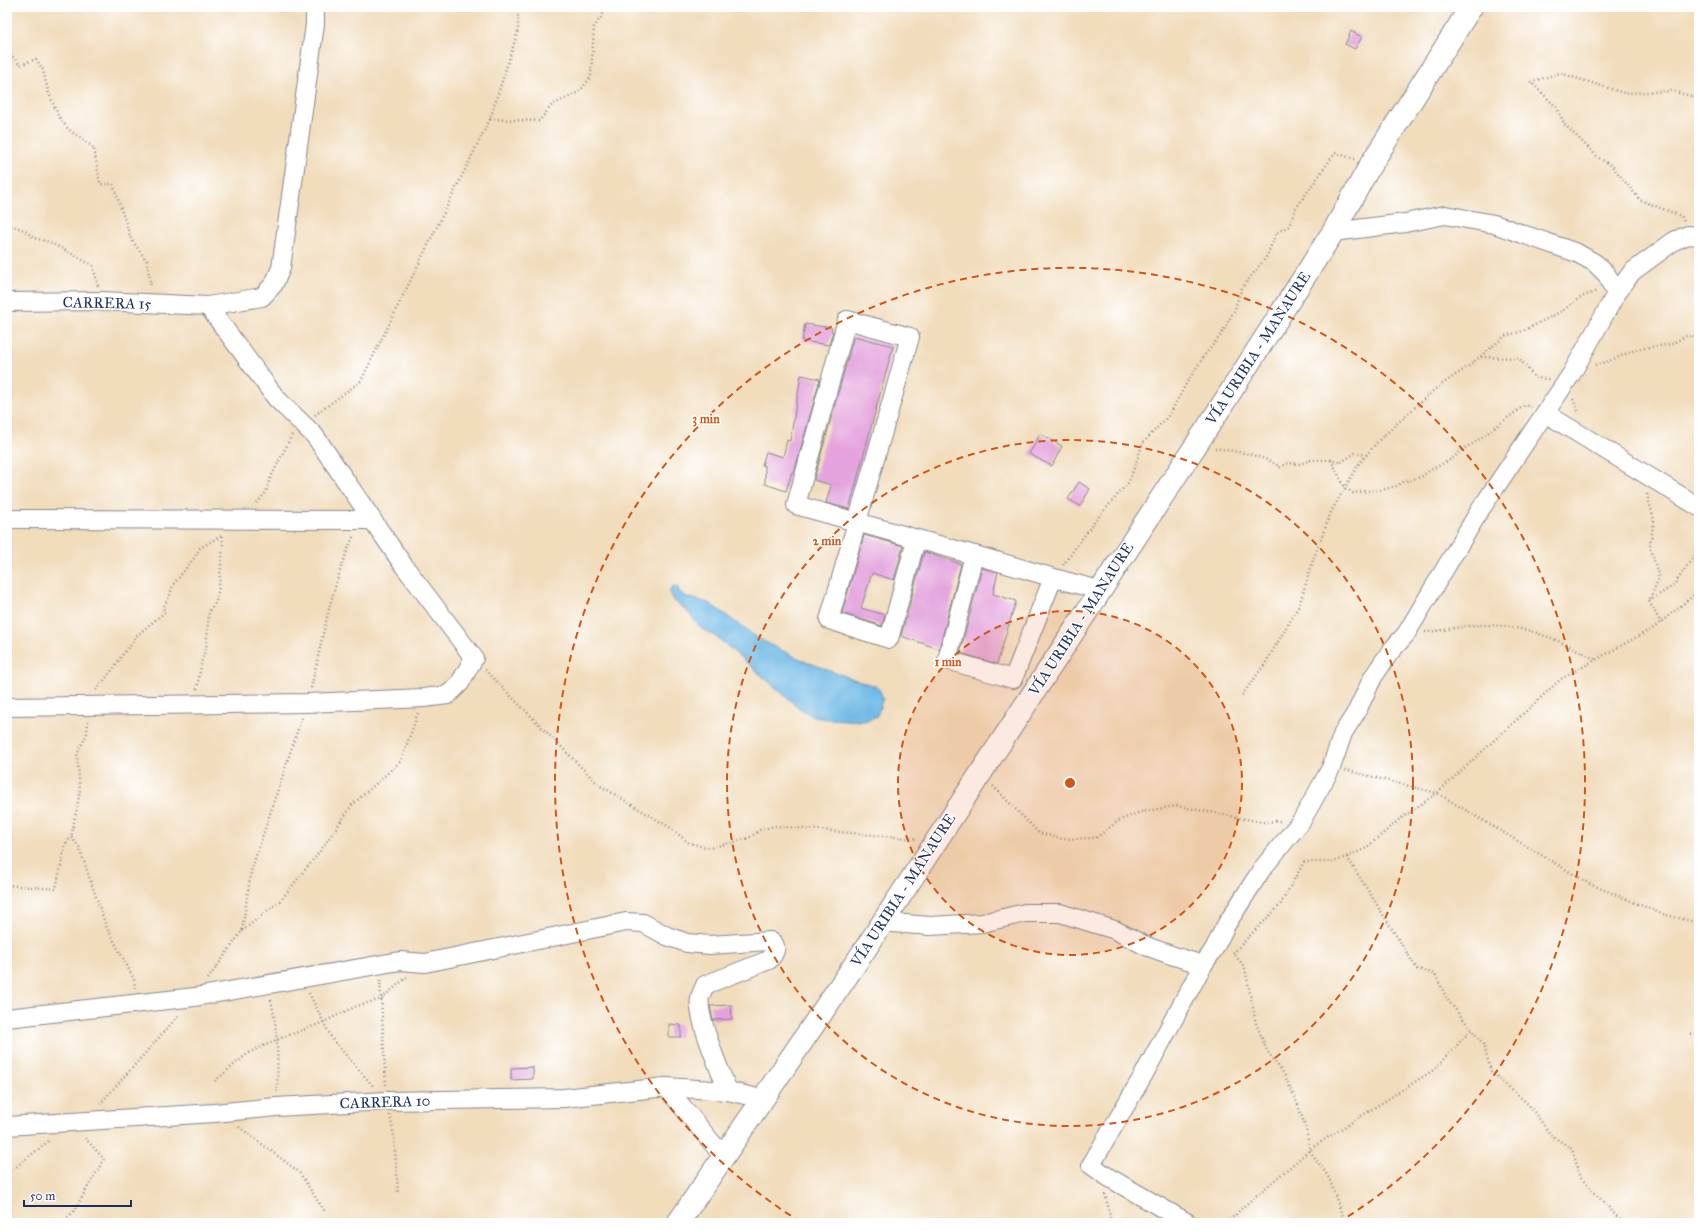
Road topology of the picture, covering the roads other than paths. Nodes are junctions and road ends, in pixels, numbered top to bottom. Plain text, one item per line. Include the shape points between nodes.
1 (315, 7) edge
2 (1471, 7) edge
3 (1333, 232) junction
4 (1694, 235) edge
5 (1616, 294) junction
6 (7, 302) edge
7 (208, 306) junction
8 (1540, 407) junction
9 (1699, 507) edge
10 (7, 519) edge
11 (367, 520) junction
12 (858, 523) junction
13 (916, 540) junction
14 (974, 555) junction
15 (1053, 578) junction
16 (1100, 590) junction
17 (7, 707) edge
18 (881, 922) junction
19 (1203, 965) junction
20 (7, 1018) edge
21 (666, 1087) junction
22 (728, 1091) junction
23 (762, 1099) junction
24 (7, 1126) edge
25 (723, 1156) junction
26 (678, 1223) edge
27 (1188, 1223) edge

1 - 7 street, CARRERA 15 via 315,24 281,268 274,284 262,297
2 - 3 main road, VÍA URIBIA - MANAURE via 1371,164
3 - 5 street via 1445,215 1494,224 1577,252 1596,263 1607,275
3 - 16 main road, VÍA URIBIA - MANAURE
4 - 5 street via 1674,241 1632,272
5 - 8 street via 1588,346 1556,383
6 - 7 street, CARRERA 15 via 102,301
7 - 11 street via 276,398 316,436
8 - 9 street
8 - 19 street via 1406,634 1373,677 1343,733 1331,768 1302,820 1262,869
10 - 11 street
11 - 17 street via 474,658 460,683 448,695 307,703
12 - 12 street via 796,505 847,320 910,337
12 - 13 street
12 - 13 street via 829,620 889,639
13 - 14 street
14 - 15 street
14 - 15 street via 947,660 1013,679
15 - 16 street
16 - 18 main road, VÍA URIBIA - MANAURE
18 - 19 street via 930,926 982,923 1026,912 1060,912 1115,930 1146,946
18 - 23 main road, VÍA URIBIA - MANAURE via 866,948
19 - 27 street via 1144,1074 1090,1165
20 - 22 street via 195,998 400,961 425,963 626,922 643,923 687,943 774,944 775,952 769,960 705,985 700,996 708,1040
21 - 22 street, CARRERA 10
21 - 24 street, CARRERA 10 via 564,1098 386,1101 276,1107 82,1129
21 - 25 street
22 - 23 street, CARRERA 10
23 - 25 main road, VÍA URIBIA - MANAURE
25 - 26 main road, VÍA URIBIA - MANAURE

